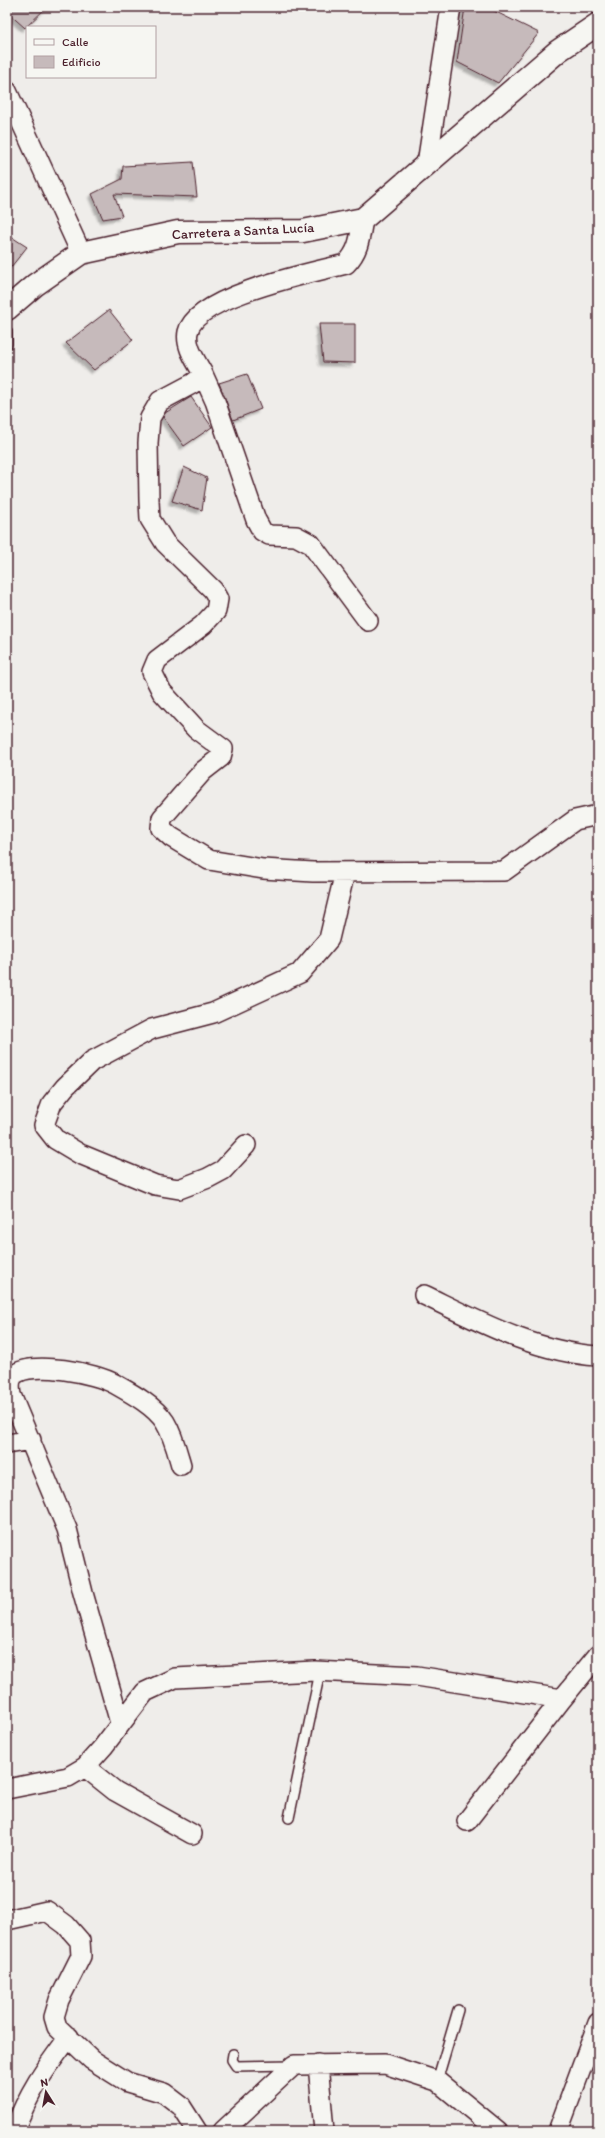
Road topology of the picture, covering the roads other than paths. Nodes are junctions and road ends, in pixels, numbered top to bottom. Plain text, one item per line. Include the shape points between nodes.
1 (451, 7) edge
2 (598, 24) edge
3 (7, 91) edge
4 (427, 164) junction
5 (363, 219) junction
6 (81, 253) junction
7 (7, 309) edge
8 (7, 332) edge
9 (7, 344) edge
10 (202, 372) junction
11 (368, 621) dead end
12 (598, 815) edge
13 (345, 872) junction
14 (246, 1145) dead end
15 (424, 1295) dead end
16 (598, 1356) edge
17 (31, 1440) junction
18 (7, 1444) edge
19 (181, 1465) dead end
20 (598, 1656) edge
21 (320, 1672) junction
22 (562, 1698) junction
23 (120, 1723) junction
24 (85, 1767) junction
25 (7, 1789) edge
26 (289, 1818) dead end
27 (466, 1821) dead end
28 (192, 1834) dead end
29 (7, 1920) edge
30 (458, 2010) dead end
31 (598, 2023) edge
32 (69, 2037) junction
33 (233, 2054) dead end
34 (318, 2064) junction
35 (294, 2065) junction
36 (437, 2081) junction
37 (14, 2131) edge
38 (197, 2131) edge
39 (223, 2131) edge
40 (324, 2131) edge
41 (498, 2131) edge
42 (558, 2131) edge

1 - 4 street
2 - 4 main road, Carretera a Santa Lucía via 558,51
3 - 6 street
4 - 5 main road, Carretera a Santa Lucía
5 - 6 main road, Carretera a Santa Lucía via 303,231 178,232
5 - 10 street via 359,245 355,255 346,264 251,290 208,308 194,320 188,333 189,344
6 - 7 main road, Carretera a Santa Lucía via 35,285
8 - 9 lane
10 - 11 street via 262,531 269,535 296,536 311,544
10 - 13 street via 199,379 192,384 160,401 150,418 150,519 166,543 213,590 218,599 216,612 157,660 152,672 162,692 196,729 223,749 221,757 203,771 162,818 161,828 209,860 263,869
12 - 13 street via 575,820 504,871
13 - 14 street via 329,940 300,972 213,1013 152,1029 92,1061 52,1103 44,1125 55,1139 80,1154 155,1185 179,1189 223,1170
15 - 16 street via 505,1334 574,1355
17 - 18 street
17 - 19 street via 11,1395 10,1385 14,1376 21,1371 39,1368 77,1370 114,1383 152,1408 165,1422
17 - 23 street via 67,1529
20 - 22 street
21 - 22 street via 417,1676
21 - 23 street via 175,1678 144,1692
21 - 26 lane
22 - 27 street
23 - 24 street
24 - 25 street via 68,1777
24 - 28 street via 115,1791
29 - 32 street via 47,1911 66,1925 80,1941 81,1956 59,2000 54,2017 57,2027
30 - 36 lane
31 - 42 street
32 - 37 street via 40,2074
32 - 38 street via 92,2060 127,2082 164,2093 181,2106
33 - 35 lane via 232,2060 236,2066
34 - 35 street
34 - 36 street via 385,2064
34 - 40 street
35 - 39 street
36 - 41 street

